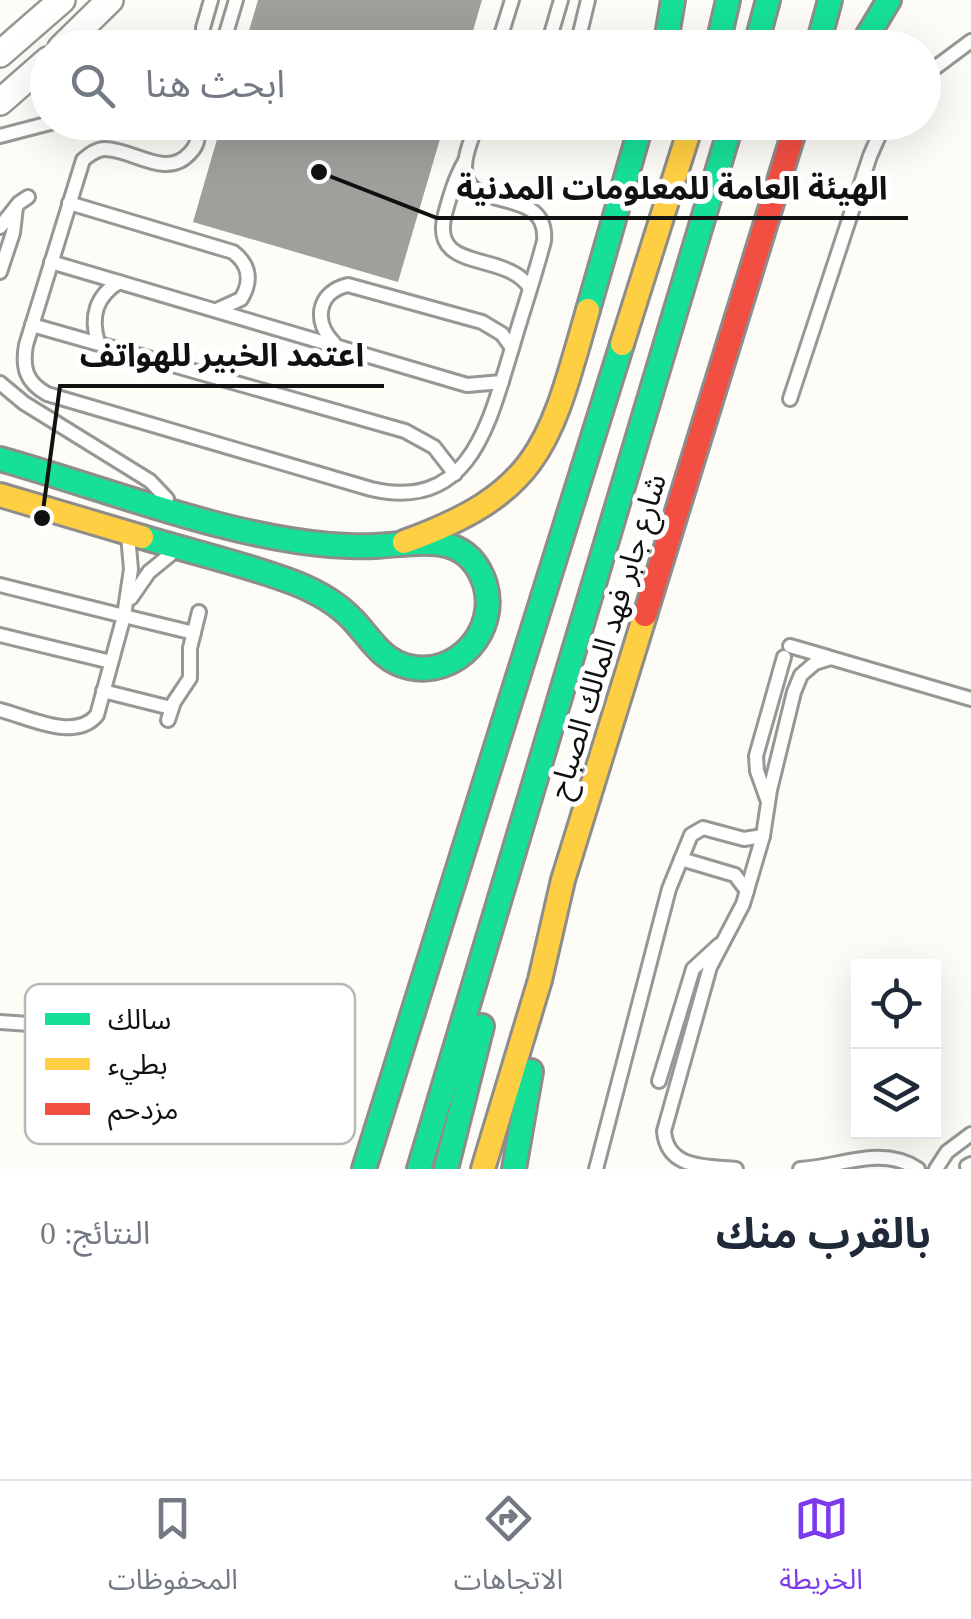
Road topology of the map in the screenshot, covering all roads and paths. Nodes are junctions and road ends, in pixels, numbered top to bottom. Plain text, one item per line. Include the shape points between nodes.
1 (62, 0) edge
2 (110, 0) edge
3 (211, 0) edge
4 (236, 0) edge
5 (512, 0) edge
6 (560, 0) edge
7 (588, 0) edge
8 (673, 0) edge
9 (728, 0) edge
10 (752, 0) edge
11 (768, 0) edge
12 (830, 0) edge
13 (889, 0) edge
14 (701, 12) dead end
15 (202, 28) dead end
16 (79, 30) edge
17 (227, 30) edge
18 (503, 30) edge
19 (552, 30) edge
20 (581, 30) edge
21 (668, 30) edge
22 (701, 30) edge
23 (721, 30) edge
24 (753, 30) edge
25 (759, 30) edge
26 (822, 30) edge
27 (871, 30) edge
28 (971, 40) edge
29 (0, 54) edge
30 (941, 63) edge
31 (30, 76) edge
32 (0, 102) edge
33 (30, 128) edge
34 (0, 136) edge
35 (197, 140) edge
36 (471, 140) edge
37 (633, 140) edge
38 (686, 140) edge
39 (727, 140) edge
40 (791, 140) edge
41 (878, 140) edge
42 (466, 160) junction
43 (28, 197) dead end
44 (69, 202) junction
45 (16, 207) junction
46 (0, 227) edge
47 (51, 262) junction
48 (0, 272) edge
49 (119, 282) junction
50 (530, 288) junction
51 (217, 309) junction
52 (32, 325) junction
53 (98, 342) junction
54 (337, 345) junction
55 (512, 348) junction
56 (502, 382) junction
57 (0, 383) edge
58 (790, 399) dead end
59 (5, 448) edge
60 (455, 474) junction
61 (0, 495) edge
62 (173, 510) junction
63 (127, 533) junction
64 (404, 542) junction
65 (180, 548) junction
66 (0, 585) edge
67 (126, 610) junction
68 (199, 612) dead end
69 (194, 634) junction
70 (0, 636) edge
71 (831, 658) junction
72 (111, 662) junction
73 (103, 691) junction
74 (971, 699) edge
75 (0, 710) edge
76 (768, 802) junction
77 (763, 836) junction
78 (681, 859) junction
79 (747, 891) junction
80 (490, 926) junction
81 (721, 944) junction
82 (540, 980) junction
83 (0, 1022) edge
84 (25, 1024) edge
85 (659, 1081) dead end
86 (440, 1096) junction
87 (971, 1134) edge
88 (395, 1168) edge
89 (364, 1169) edge
90 (419, 1169) edge
91 (446, 1169) edge
92 (483, 1169) edge
93 (514, 1169) edge
94 (596, 1169) edge
95 (736, 1169) edge
96 (800, 1169) edge
97 (918, 1169) edge
98 (936, 1169) edge

1 - 29 street
2 - 16 street
3 - 15 lane
4 - 17 lane
5 - 18 lane
6 - 19 lane
7 - 20 lane
8 - 21 main road
9 - 23 main road
10 - 24 main road
11 - 25 main road
12 - 26 main road
13 - 27 main road
14 - 22 main road
28 - 30 lane
31 - 32 street
33 - 34 lane
35 - 44 lane via 178,162 166,165 104,149 92,152
36 - 42 lane
37 - 64 main road via 546,440 513,486 490,504
38 - 89 main road
39 - 80 main road, شارع جابر فهد المالك الصباح
40 - 82 main road, شارع جابر فهد المالك الصباح via 563,880
41 - 58 lane
42 - 50 lane via 466,177 477,191 524,206 543,223
42 - 50 lane via 450,195 442,240 453,252 517,274
43 - 45 lane
44 - 47 lane
44 - 51 lane via 233,252 246,265 248,282 241,298
45 - 46 lane
45 - 48 lane
47 - 49 lane
47 - 52 lane
49 - 51 lane
49 - 53 lane via 96,307
50 - 55 lane
51 - 54 lane
52 - 53 lane
52 - 60 lane via 24,369 47,394 385,492 414,492
53 - 60 lane via 404,431 434,447
54 - 55 lane via 324,331 322,306 348,285 482,322
54 - 56 lane via 466,385
55 - 56 lane
56 - 60 lane via 478,448
57 - 62 lane via 150,480
59 - 62 main road via 75,480
61 - 63 main road
62 - 64 main road via 293,540
63 - 65 main road
63 - 67 lane
64 - 65 main road via 454,546 482,574 488,612 482,631 454,663 415,669 396,663 330,600
65 - 67 lane via 149,572
66 - 67 lane
67 - 69 lane
67 - 72 lane
68 - 69 lane
69 - 73 lane via 190,678 170,714
70 - 72 lane
71 - 74 lane
71 - 76 lane via 808,668 796,683
71 - 76 lane via 787,652 756,756
72 - 73 lane
73 - 75 lane via 93,720 76,729
76 - 77 lane
77 - 78 lane via 744,839 699,829
77 - 79 lane
78 - 79 lane via 734,875
78 - 94 lane
79 - 81 lane
80 - 86 main road, شارع جابر فهد المالك الصباح
80 - 91 main road via 481,1033
81 - 85 lane via 692,969
81 - 95 lane via 664,1131 669,1150 684,1163
82 - 92 main road, شارع جابر فهد المالك الصباح
82 - 93 main road
83 - 84 lane
86 - 88 main road
86 - 90 main road, شارع جابر فهد المالك الصباح
87 - 98 lane
96 - 97 lane via 884,1156

